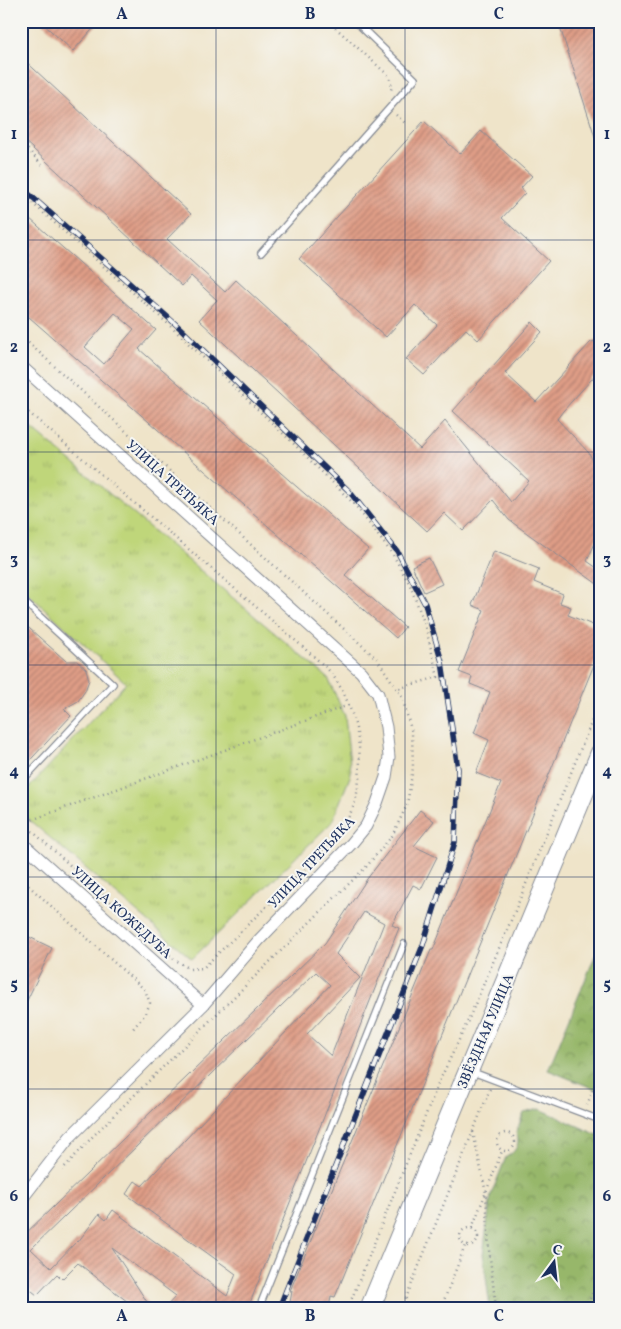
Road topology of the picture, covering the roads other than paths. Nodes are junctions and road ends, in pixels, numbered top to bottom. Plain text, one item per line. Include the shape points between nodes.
1 (355, 21) edge
2 (261, 254) dead end
3 (21, 366) edge
4 (21, 599) edge
5 (600, 754) edge
6 (21, 782) edge
7 (21, 842) edge
8 (404, 944) dead end
9 (202, 1004) junction
10 (468, 1071) junction
11 (600, 1120) edge
12 (21, 1200) edge
13 (259, 1308) edge
14 (370, 1308) edge

1 - 2 lane via 415,79
3 - 9 street, УЛИЦА ТРЕТЬЯКА via 361,672 378,694 389,757 386,777 366,826
4 - 6 lane via 113,684
5 - 10 main road, ЗВЁЗДНАЯ УЛИЦА
7 - 9 street, УЛИЦА КОЖЕДУБА
8 - 13 lane
9 - 12 street, УЛИЦА ТРЕТЬЯКА via 70,1137
10 - 11 lane
10 - 14 main road, ЗВЁЗДНАЯ УЛИЦА

